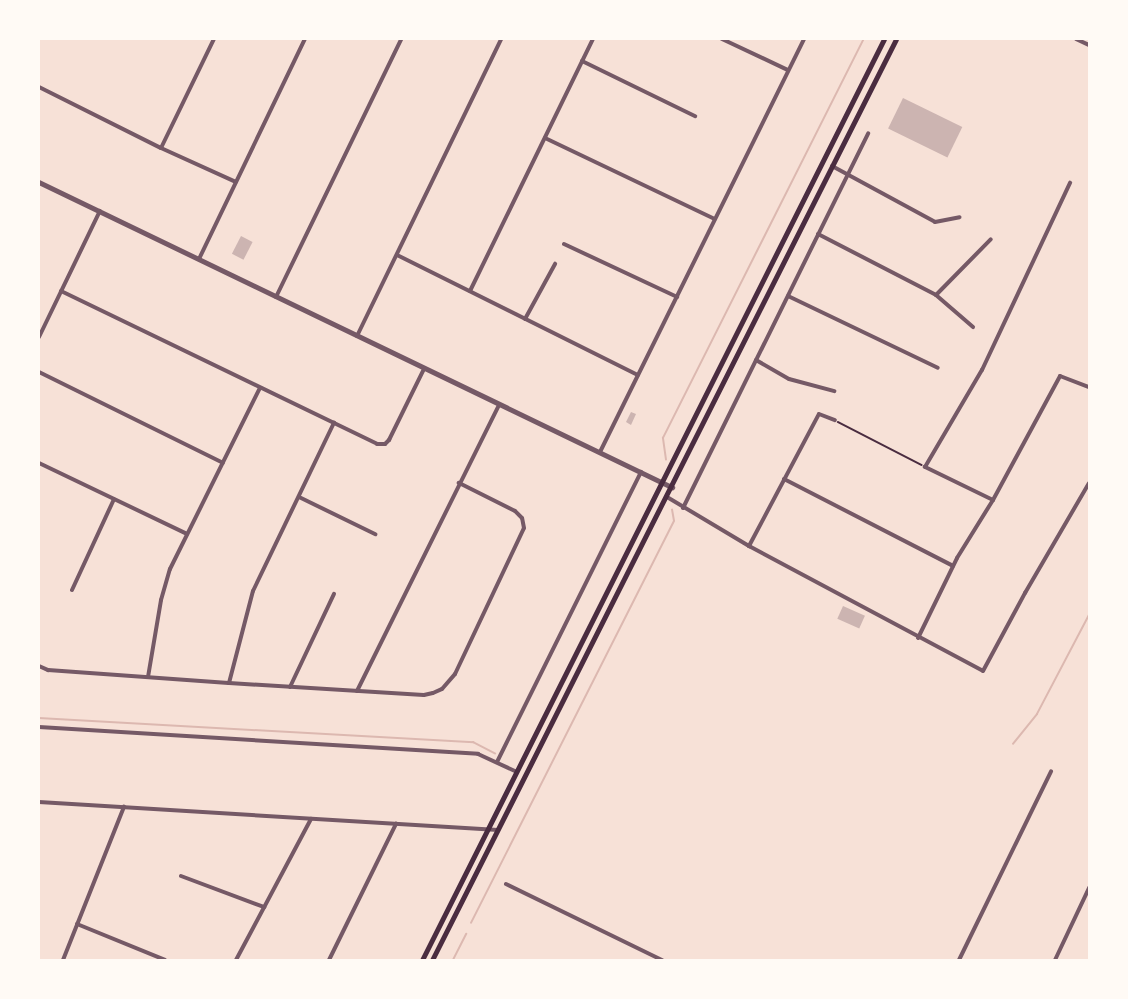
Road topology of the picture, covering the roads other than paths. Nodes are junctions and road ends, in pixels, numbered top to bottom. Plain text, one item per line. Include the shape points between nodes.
1 (214, 39) edge
2 (305, 39) edge
3 (400, 39) edge
4 (501, 39) edge
5 (593, 39) edge
6 (723, 39) edge
7 (804, 39) edge
8 (884, 39) edge
9 (896, 39) edge
10 (1076, 39) edge
11 (1089, 45) edge
12 (582, 61) junction
13 (788, 70) junction
14 (39, 87) edge
15 (695, 116) dead end
16 (868, 133) dead end
17 (545, 138) junction
18 (161, 148) junction
19 (832, 166) junction
20 (849, 174) junction
21 (39, 182) edge
22 (236, 182) junction
23 (1070, 183) dead end
24 (100, 211) junction
25 (960, 217) dead end
26 (715, 219) junction
27 (818, 234) junction
28 (990, 239) dead end
29 (564, 244) dead end
30 (397, 255) junction
31 (199, 259) junction
32 (555, 264) dead end
33 (61, 291) junction
34 (470, 291) junction
35 (788, 296) junction
36 (936, 296) junction
37 (276, 297) junction
38 (677, 297) junction
39 (525, 319) junction
40 (973, 327) dead end
41 (357, 336) junction
42 (39, 337) edge
43 (756, 360) junction
44 (938, 368) dead end
45 (424, 369) junction
46 (39, 372) edge
47 (638, 375) junction
48 (1089, 387) edge
49 (260, 388) junction
50 (834, 391) dead end
51 (500, 405) junction
52 (835, 420) road end
53 (334, 423) junction
54 (600, 452) junction
55 (39, 463) edge
56 (223, 463) junction
57 (641, 472) junction
58 (784, 479) junction
59 (662, 482) junction
60 (459, 483) junction
61 (1089, 483) edge
62 (672, 487) junction
63 (299, 497) junction
64 (666, 497) junction
65 (114, 499) junction
66 (993, 500) junction
67 (683, 508) junction
68 (187, 534) junction
69 (375, 534) dead end
70 (749, 546) junction
71 (953, 566) junction
72 (72, 590) dead end
73 (334, 594) dead end
74 (918, 638) junction
75 (39, 666) edge
76 (148, 677) junction
77 (229, 683) junction
78 (290, 687) junction
79 (357, 691) junction
80 (39, 727) edge
81 (497, 762) junction
82 (1051, 771) dead end
83 (517, 772) junction
84 (39, 802) edge
85 (124, 807) junction
86 (311, 819) junction
87 (396, 824) junction
88 (487, 830) junction
89 (498, 830) junction
90 (181, 876) dead end
91 (506, 884) dead end
92 (1089, 888) edge
93 (264, 907) junction
94 (77, 924) junction
95 (63, 960) edge
96 (165, 960) edge
97 (236, 960) edge
98 (329, 960) edge
99 (422, 960) edge
100 (432, 960) edge
101 (662, 960) edge
102 (959, 960) edge
103 (1055, 960) edge

1 - 18 street
2 - 22 street
3 - 37 street
4 - 30 street
5 - 12 street
6 - 13 street
7 - 13 street
8 - 59 main road
9 - 19 main road
10 - 11 street
12 - 15 street
12 - 17 street
13 - 26 street
14 - 18 street
16 - 20 street
17 - 26 street
17 - 34 street
18 - 22 street
19 - 20 street
19 - 62 main road
20 - 25 street via 935,222
20 - 27 street
21 - 24 street
22 - 31 street
23 - 66 street via 982,370 925,467
24 - 31 street
24 - 33 street
26 - 38 street
27 - 35 street
27 - 36 street
28 - 36 street
29 - 38 street
30 - 34 street
30 - 41 street
31 - 37 street
32 - 39 street
33 - 42 street
33 - 49 street
34 - 39 street
35 - 43 street
35 - 44 street
36 - 40 street
37 - 41 street
38 - 47 street
39 - 47 street
41 - 45 street
43 - 50 street via 789,379
43 - 67 street
45 - 51 street
45 - 53 street via 385,444 377,444
46 - 56 street
47 - 54 street
48 - 66 street via 1060,376
49 - 53 street
49 - 56 street
51 - 54 street
51 - 60 street
52 - 58 street via 819,414
53 - 63 street
54 - 57 street
55 - 65 street
56 - 68 street
57 - 59 street
57 - 81 street
58 - 70 street
58 - 71 street
59 - 62 street
59 - 83 main road
60 - 79 street
60 - 79 street via 515,511 524,528 455,674 442,689 424,695
61 - 74 street via 983,671
62 - 64 main road
63 - 69 street
63 - 77 street via 253,591
64 - 67 street
64 - 89 main road
65 - 68 street
65 - 72 street
66 - 71 street
67 - 70 street
68 - 76 street via 164,585
70 - 74 street
71 - 74 street
73 - 78 street
75 - 76 street via 48,670
76 - 77 street
77 - 78 street
78 - 79 street
80 - 81 street via 478,754
81 - 83 street
82 - 102 street
83 - 88 main road
84 - 85 street
85 - 86 street
85 - 94 street
86 - 87 street
86 - 93 street
87 - 88 street
87 - 98 street
88 - 89 street
88 - 99 main road
89 - 100 main road
90 - 93 street
91 - 101 street
92 - 103 street
93 - 97 street
94 - 95 street
94 - 96 street

